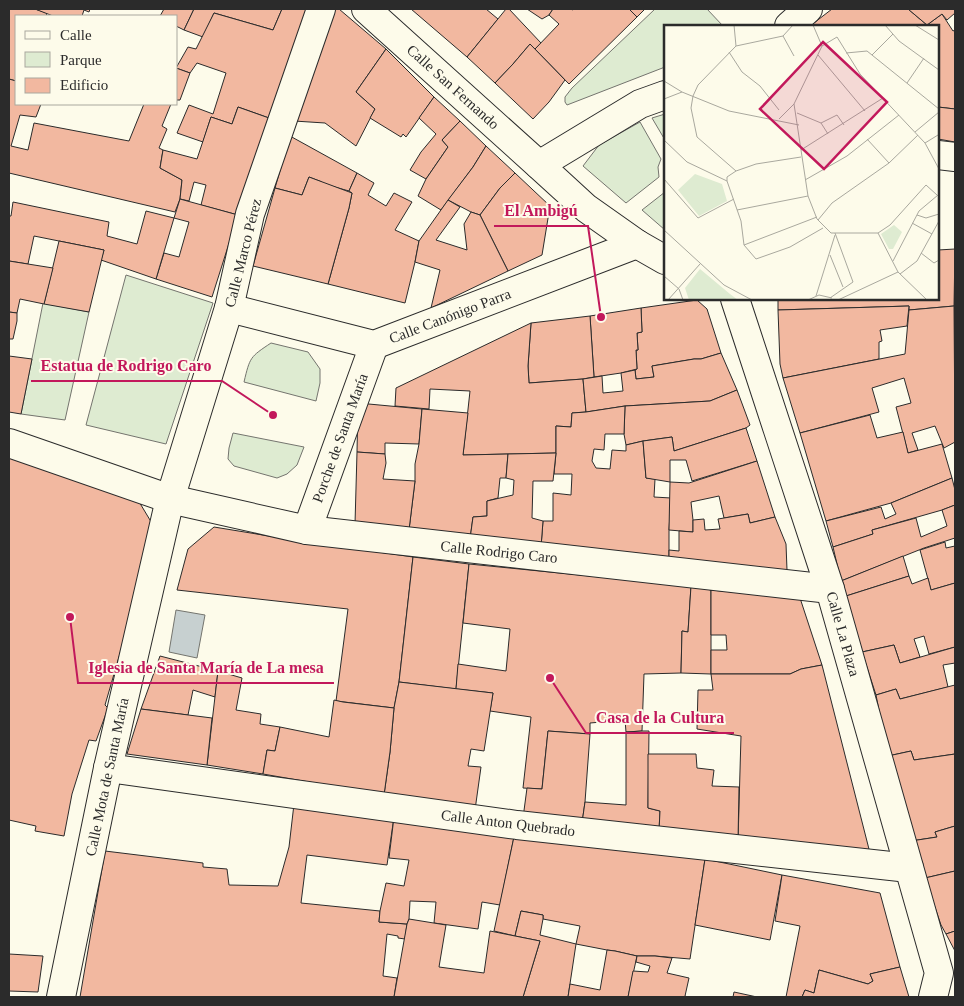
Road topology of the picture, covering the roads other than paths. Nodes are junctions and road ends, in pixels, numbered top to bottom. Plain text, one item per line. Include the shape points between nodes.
1 (321, 9) edge
2 (366, 9) edge
3 (808, 9) edge
4 (790, 25) edge
5 (664, 95) edge
6 (939, 155) edge
7 (955, 157) edge
8 (539, 165) junction
9 (637, 244) junction
10 (664, 259) edge
11 (735, 300) edge
12 (229, 308) junction
13 (374, 345) junction
14 (9, 443) edge
15 (170, 500) junction
16 (307, 530) junction
17 (830, 589) junction
18 (108, 768) junction
19 (909, 868) junction
20 (942, 986) edge
21 (61, 997) edge

1 - 12 street, Calle Marco Pérez via 250,214
2 - 8 street, Calle San Fernando
3 - 4 street
5 - 8 street via 640,104
6 - 7 street
8 - 9 street, Calle San Fernando via 586,208
9 - 10 street, Calle San Fernando
9 - 13 street, Calle Canónigo Parra
11 - 17 street, Calle La Plaza
12 - 13 street, Calle Canónigo Parra
12 - 15 street, Calle Marco Pérez
13 - 16 street, Porche de Santa María
14 - 15 street, Calle Rodrigo Caro
15 - 16 street, Calle Rodrigo Caro
15 - 18 street, Calle Mota de Santa María
16 - 17 street, Calle Rodrigo Caro
17 - 19 street, Calle La Plaza
18 - 19 street, Calle Anton Quebrado via 517,825
18 - 21 street, Calle Mota de Santa María
19 - 20 street, Calle La Plaza

